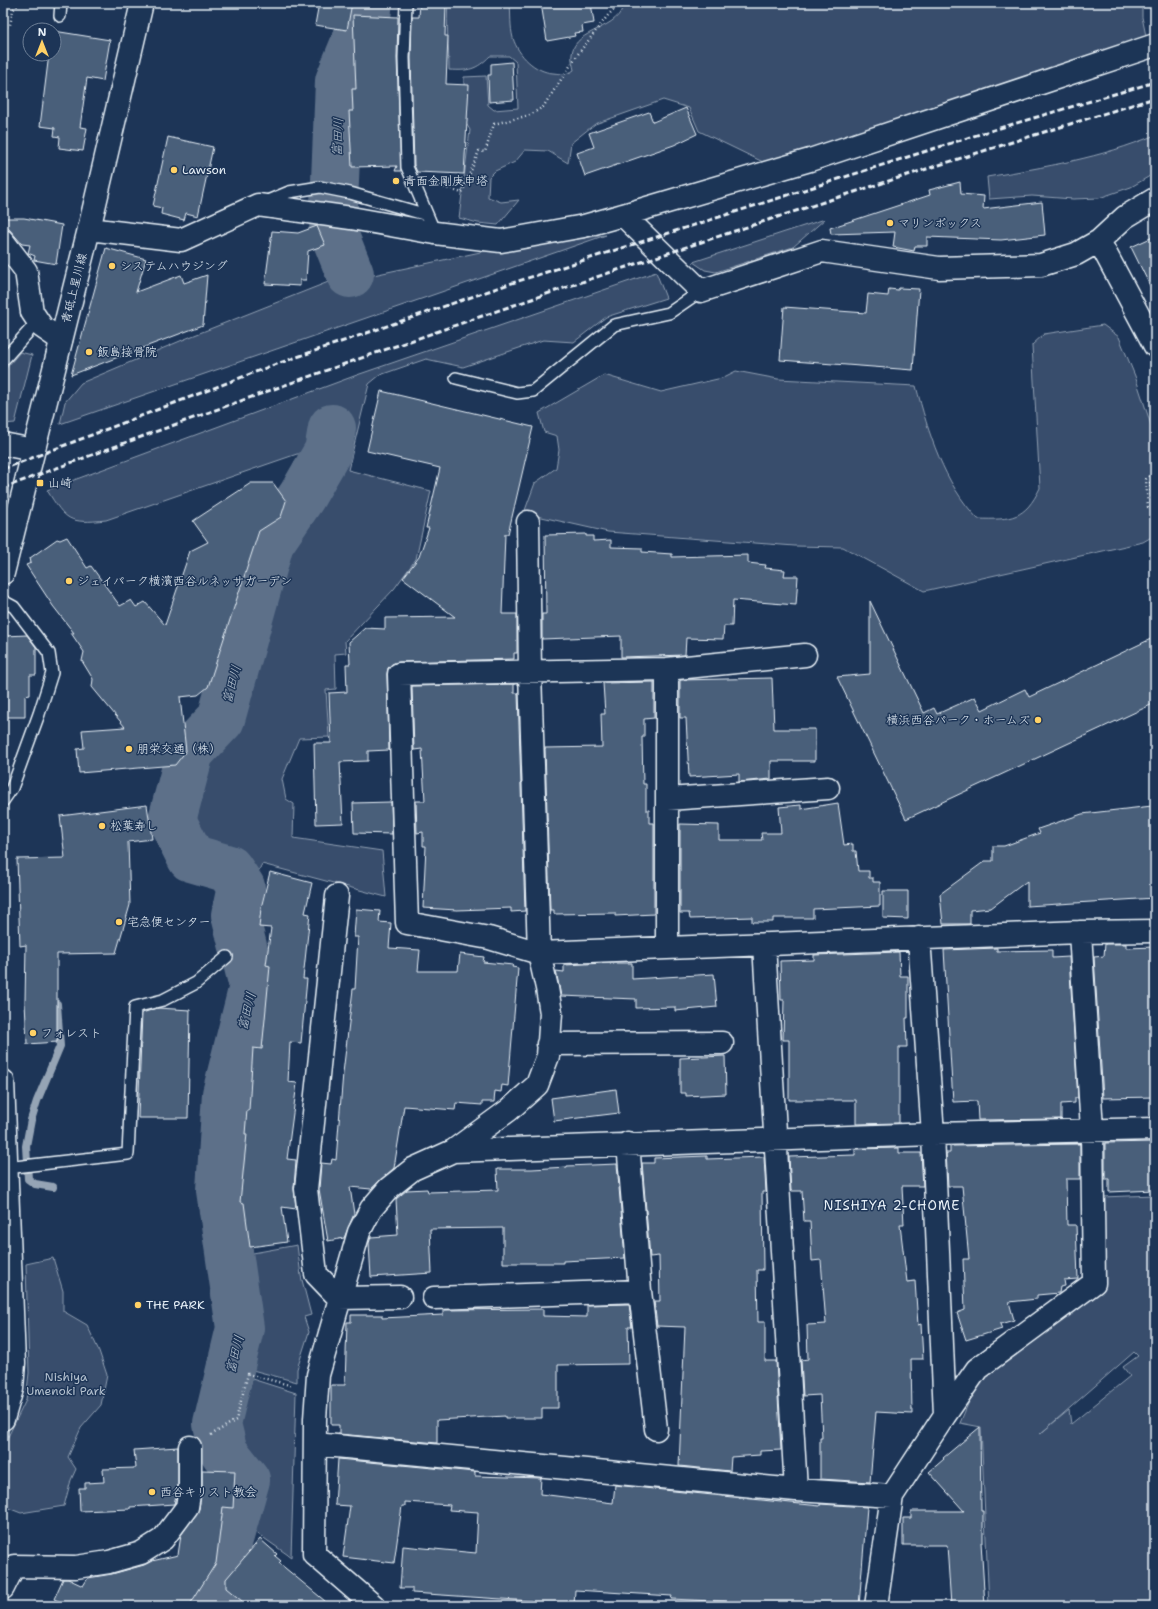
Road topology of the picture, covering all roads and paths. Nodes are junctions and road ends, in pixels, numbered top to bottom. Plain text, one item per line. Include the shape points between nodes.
1 (19, 3) edge
2 (61, 3) edge
3 (142, 3) edge
4 (406, 3) edge
5 (621, 3) edge
6 (60, 16) dead end
7 (3, 28) edge
8 (1155, 45) edge
9 (410, 177) junction
10 (1155, 199) edge
11 (258, 205) junction
12 (623, 215) junction
13 (431, 224) junction
14 (89, 229) junction
15 (3, 241) edge
16 (1099, 241) junction
17 (700, 291) junction
18 (38, 321) junction
19 (61, 340) junction
20 (1155, 346) edge
21 (3, 360) edge
22 (456, 378) dead end
23 (3, 444) edge
24 (33, 450) junction
25 (1155, 470) edge
26 (1155, 486) edge
27 (528, 522) dead end
28 (1155, 545) edge
29 (1155, 550) edge
30 (3, 573) edge
31 (3, 601) edge
32 (805, 655) dead end
33 (667, 669) junction
34 (530, 672) junction
35 (828, 788) dead end
36 (668, 799) junction
37 (3, 801) edge
38 (337, 896) dead end
39 (1155, 931) edge
40 (1080, 932) junction
41 (919, 938) junction
42 (764, 944) junction
43 (667, 948) junction
44 (539, 953) junction
45 (226, 957) dead end
46 (722, 1043) dead end
47 (548, 1044) junction
48 (3, 1081) edge
49 (1155, 1129) edge
50 (1092, 1130) junction
51 (933, 1134) junction
52 (775, 1140) junction
53 (628, 1143) junction
54 (453, 1151) junction
55 (6, 1168) junction
56 (640, 1290) junction
57 (400, 1297) dead end
58 (339, 1298) junction
59 (434, 1298) dead end
60 (301, 1389) dead end
61 (945, 1415) junction
62 (3, 1419) edge
63 (656, 1429) dead end
64 (315, 1444) junction
65 (190, 1447) joint
66 (796, 1490) junction
67 (892, 1496) junction
68 (3, 1588) edge
69 (374, 1606) edge
70 (876, 1606) edge

1 - 7 path via 13,10 10,26
2 - 6 lane
3 - 14 street, 青砥上星川線
4 - 9 lane via 404,58 407,167
5 - 9 path via 609,14 578,54 543,107 530,115 494,124 485,152 479,151 462,193
8 - 12 street via 810,160
9 - 13 lane
10 - 16 street via 1124,217
11 - 13 street via 351,218
11 - 13 lane via 289,192 320,187 350,193
11 - 14 street via 181,240
12 - 13 street via 584,226 501,241
12 - 17 street
14 - 19 street, 青砥上星川線
15 - 18 street via 26,271 32,312
16 - 17 street via 1076,254 1041,265 939,268 822,251
16 - 20 street
17 - 22 lane via 669,313 614,325 533,391 518,393
18 - 19 street via 42,327
18 - 21 lane
19 - 24 street, 青砥上星川線
23 - 24 street
24 - 30 street, 青砥上星川線
25 - 26 path via 1146,479 1148,507 1152,506 1150,483
27 - 34 street
28 - 29 path
31 - 37 lane via 14,607 49,653 52,673 12,788
32 - 33 street
33 - 34 street
33 - 36 street
34 - 44 street
34 - 44 street via 399,674 407,923 489,938
35 - 36 street
36 - 43 street
38 - 58 street via 306,1189 316,1274
39 - 40 street
40 - 41 street
40 - 50 street
41 - 42 street
41 - 51 street
42 - 43 street
42 - 52 street
43 - 44 street
44 - 47 street via 551,1013
45 - 55 lane via 196,983 164,1000 135,1008 128,1154
46 - 47 street
47 - 54 street via 548,1056 537,1085 510,1110
48 - 55 street
49 - 50 street
50 - 51 street
50 - 61 street via 1094,1283 976,1369
51 - 52 street
51 - 61 street
52 - 53 street
52 - 66 street
53 - 54 street
53 - 56 street
54 - 58 street via 413,1169 389,1188 371,1209 359,1232
55 - 62 street via 14,1363 12,1390
56 - 59 street
56 - 63 street
57 - 58 street
58 - 64 street via 318,1375
60 - 65 path via 248,1374 236,1420
61 - 67 street
64 - 66 street via 658,1473
64 - 69 street via 314,1554
65 - 68 street via 190,1488 187,1507 163,1539 141,1553 109,1562 76,1567 14,1566
66 - 67 street
67 - 70 street

